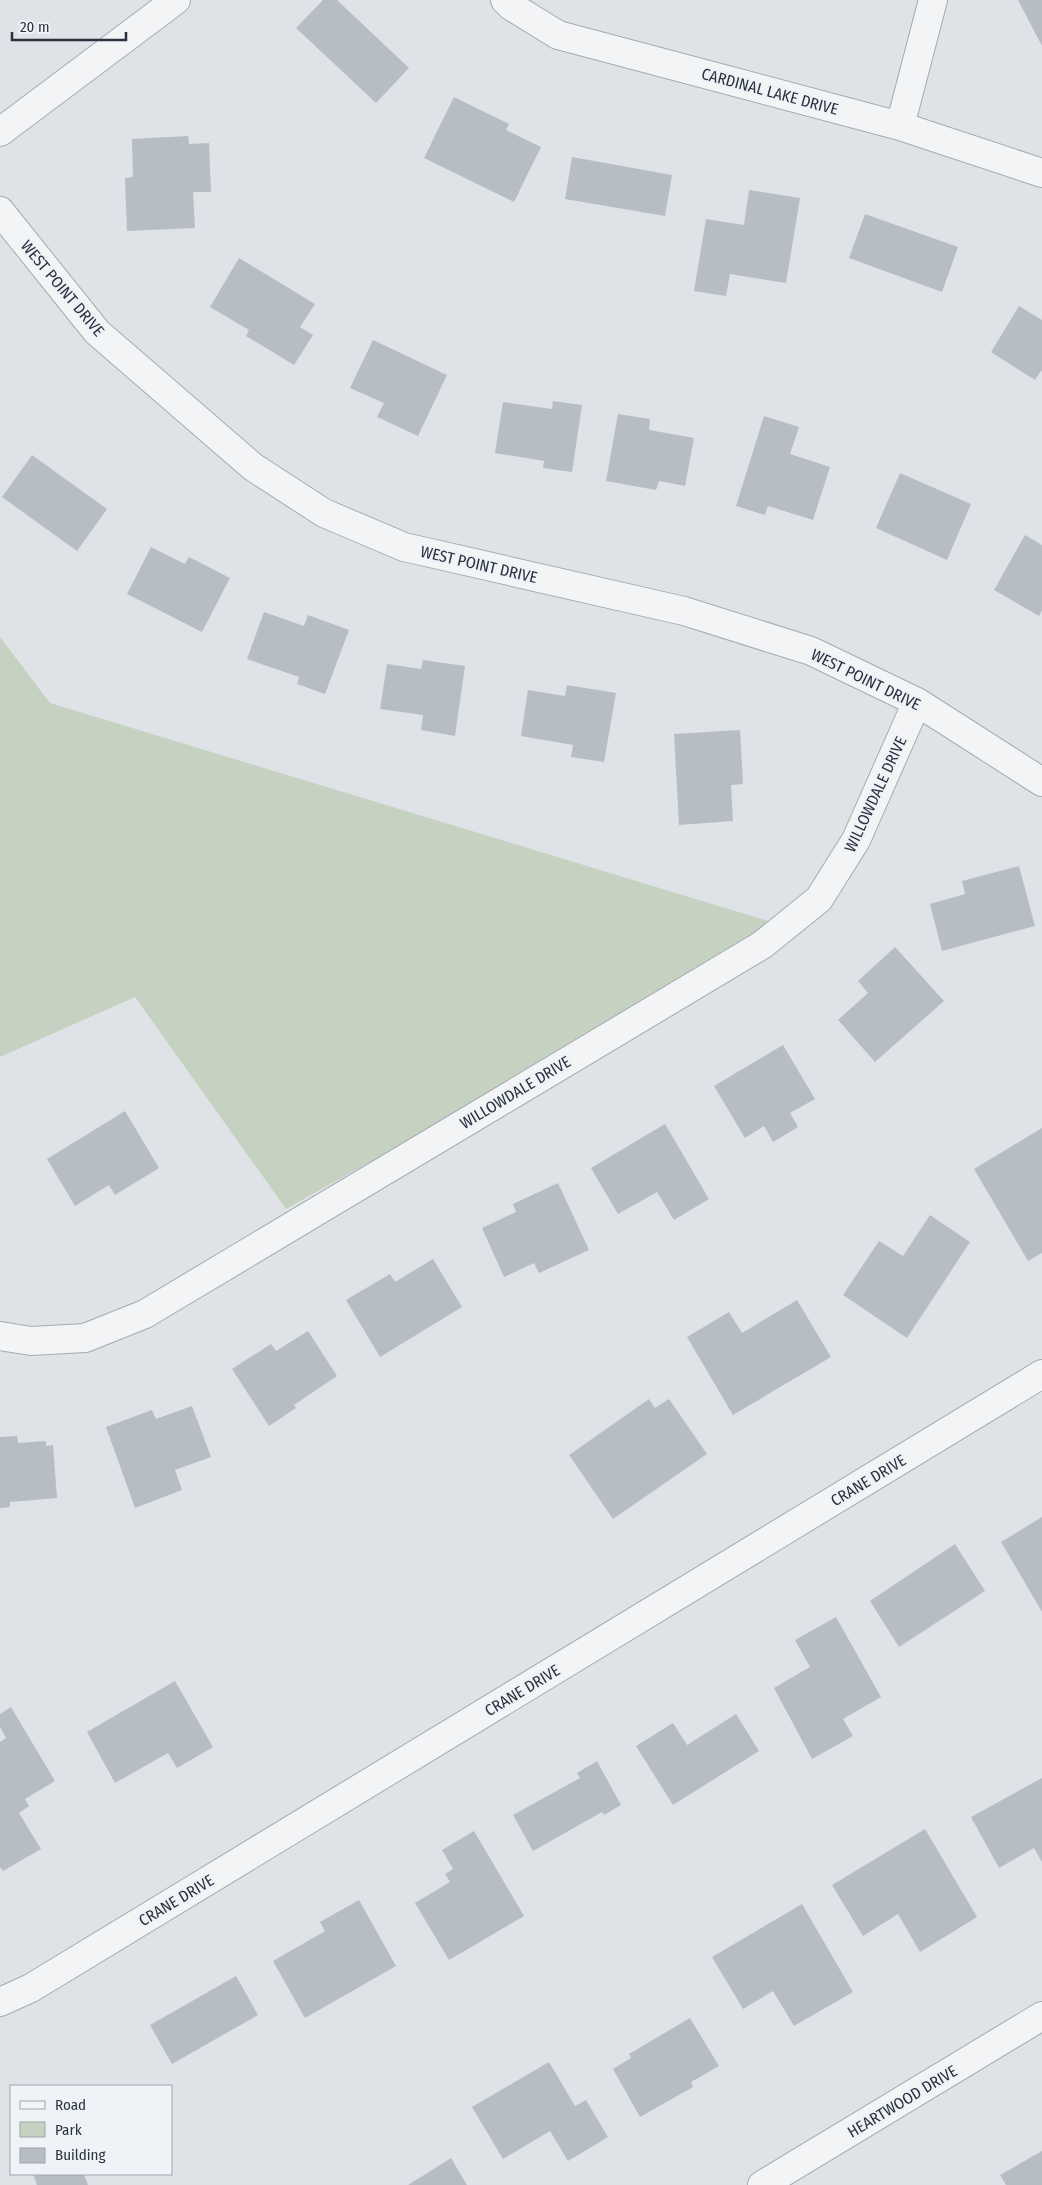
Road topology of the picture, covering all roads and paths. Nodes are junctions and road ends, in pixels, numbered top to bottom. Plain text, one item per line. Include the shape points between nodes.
1 (176, 0) edge
2 (504, 0) edge
3 (933, 0) edge
4 (900, 126) junction
5 (0, 132) edge
6 (1042, 173) edge
7 (0, 211) edge
8 (918, 702) junction
9 (1042, 782) edge
10 (0, 1336) edge
11 (1042, 1374) edge
12 (0, 2002) edge
13 (1042, 2016) edge
14 (762, 2185) edge

1 - 5 street
2 - 4 street, CARDINAL LAKE DRIVE via 558,35
3 - 4 street
4 - 6 street, CARDINAL LAKE DRIVE
7 - 8 street, WEST POINT DRIVE via 97,332 253,467 324,513 404,547 684,611 811,651
8 - 9 street, WEST POINT DRIVE
8 - 10 street, WILLOWDALE DRIVE via 856,840 819,899 762,945 145,1314 85,1338 31,1341
11 - 12 street, CRANE DRIVE via 32,1988
13 - 14 street, HEARTWOOD DRIVE

